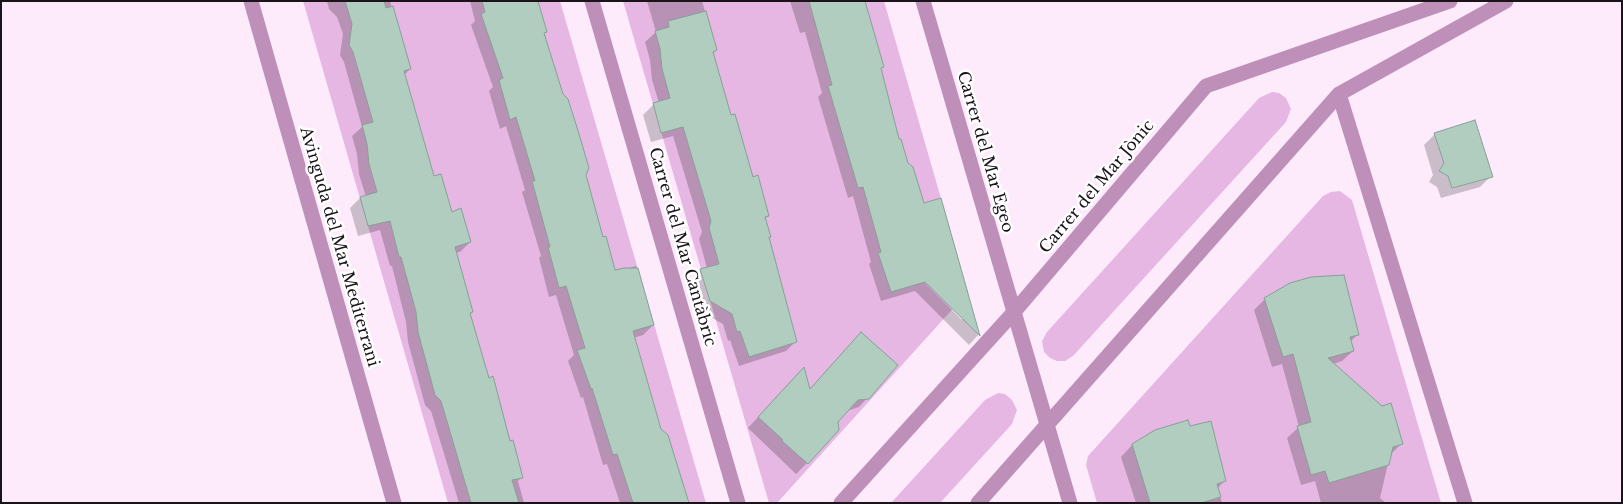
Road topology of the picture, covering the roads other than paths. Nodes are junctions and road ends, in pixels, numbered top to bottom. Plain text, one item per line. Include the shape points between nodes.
1 (251, 1) edge
2 (592, 1) edge
3 (923, 1) edge
4 (1450, 1) edge
5 (1506, 1) edge
6 (1340, 94) junction
7 (1014, 312) junction
8 (1047, 423) junction
9 (394, 503) edge
10 (738, 503) edge
11 (840, 503) edge
12 (978, 503) edge
13 (1070, 503) edge
14 (1465, 503) edge

1 - 9 street, Avinguda del Mar Mediterrani
2 - 10 street, Carrer del Mar Cantàbric
3 - 7 street, Carrer del Mar Egeo
4 - 7 street, Carrer del Mar Jònic via 1206,86
5 - 6 street
6 - 8 street
6 - 14 street
7 - 8 street, Carrer del Mar Egeo
7 - 11 street, Carrer del Mar Jònic
8 - 12 street
8 - 13 street, Carrer del Mar Egeo

